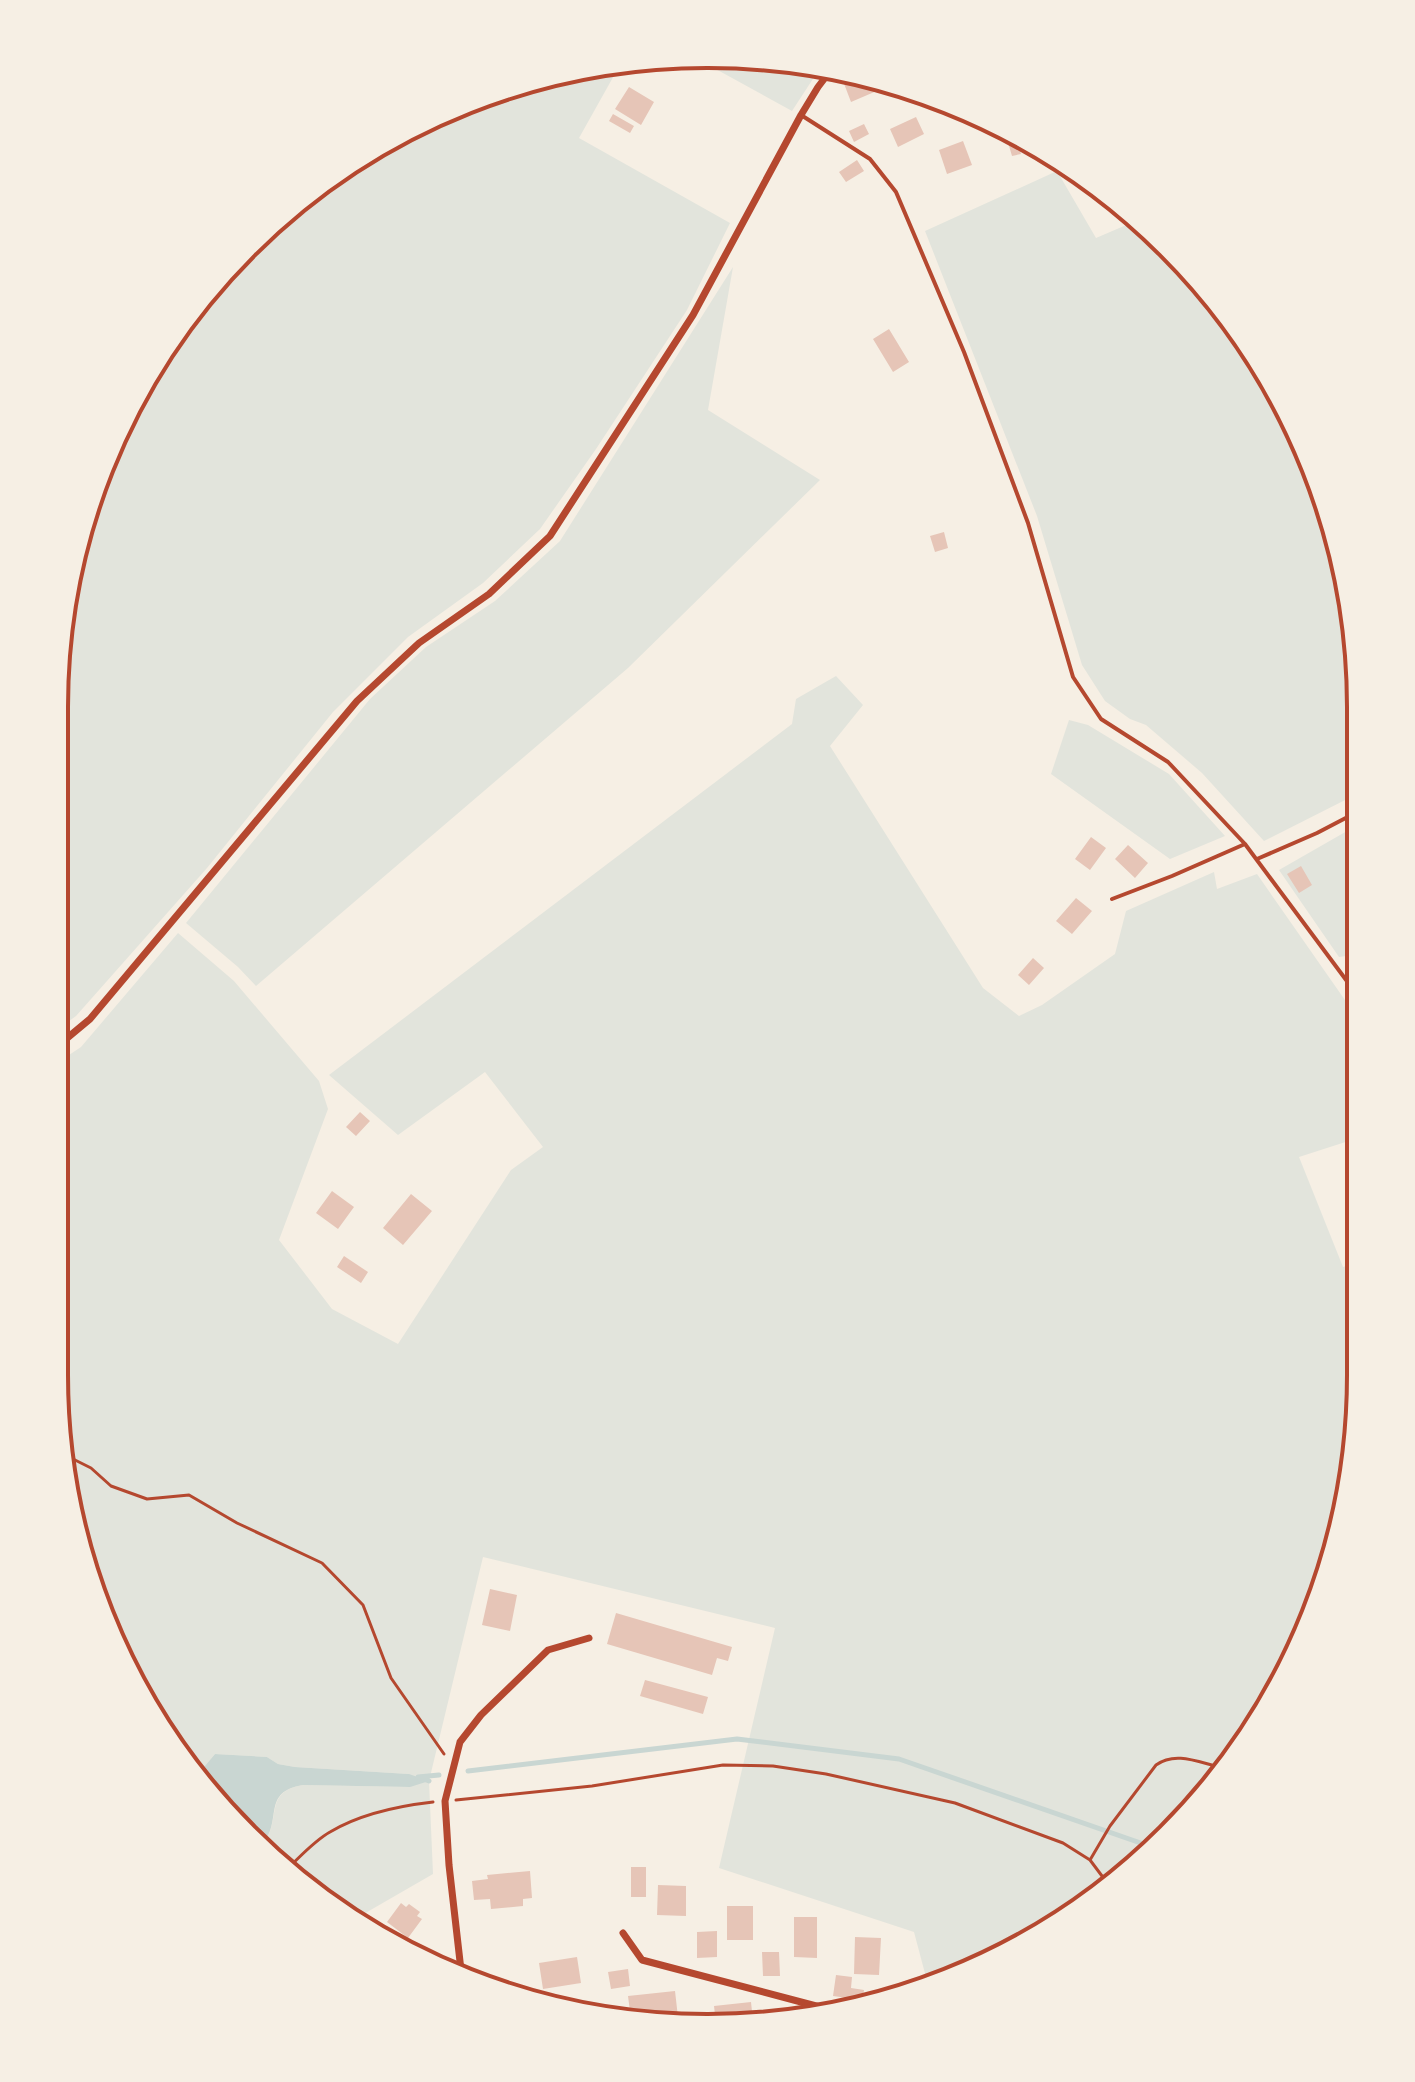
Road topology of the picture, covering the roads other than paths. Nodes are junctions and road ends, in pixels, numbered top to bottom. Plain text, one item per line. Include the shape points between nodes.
1 (824, 79) edge
2 (801, 115) junction
3 (1347, 817) edge
4 (1245, 844) junction
5 (1257, 859) junction
6 (1112, 899) dead end
7 (1347, 981) edge
8 (68, 1037) edge
9 (589, 1638) dead end
10 (623, 1933) dead end
11 (460, 1964) edge
12 (813, 2005) edge

1 - 2 street
2 - 4 lane via 870,159 896,192 1028,523 1073,677 1101,719 1168,762
2 - 8 street via 693,315 550,536 489,594 419,643 357,701 90,1019
3 - 5 lane
4 - 5 lane
4 - 6 lane
5 - 7 lane
9 - 11 street via 548,1650 460,1742 445,1801
10 - 12 street via 642,1960

